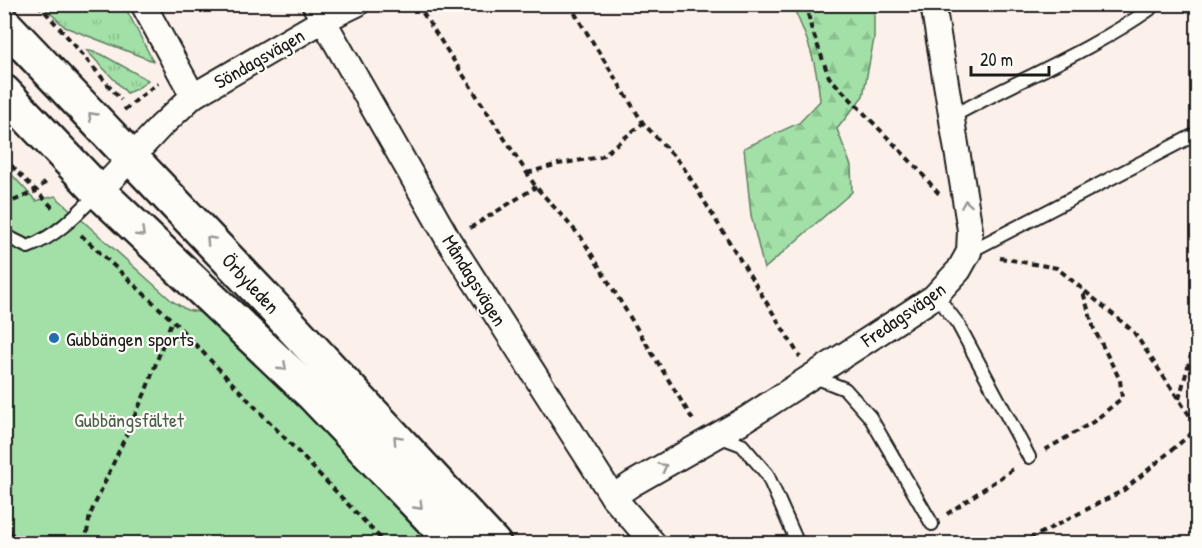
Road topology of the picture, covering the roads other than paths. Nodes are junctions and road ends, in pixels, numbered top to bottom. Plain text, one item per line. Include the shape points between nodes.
1 (143, 4) edge
2 (357, 4) edge
3 (933, 4) edge
4 (1150, 9) dead end
5 (318, 13) edge
6 (4, 24) edge
7 (4, 92) edge
8 (193, 96) junction
9 (953, 116) junction
10 (1197, 133) edge
11 (132, 158) junction
12 (99, 192) junction
13 (4, 235) edge
14 (969, 252) junction
15 (934, 297) junction
16 (812, 376) junction
17 (718, 435) junction
18 (1029, 458) road end
19 (613, 497) junction
20 (932, 524) road end
21 (455, 543) edge
22 (494, 543) edge
23 (654, 543) edge
24 (798, 543) edge

1 - 8 street, Söndagsvägen
2 - 5 street, Söndagsvägen
3 - 9 street
4 - 9 lane via 1081,50
5 - 8 street, Söndagsvägen
5 - 19 street, Måndagsvägen via 449,241
11 -> 6 main road, Örbyleden
7 - 12 main road, Örbyleden
8 - 11 street, Söndagsvägen
14 -> 9 street via 970,230
10 - 14 lane
11 - 12 street, Söndagsvägen
22 -> 11 main road, Örbyleden
12 - 13 lane via 46,241 28,247
12 -> 21 main road, Örbyleden via 313,395
14 - 15 street, Fredagsvägen via 959,270
15 - 16 street, Fredagsvägen
15 - 18 lane via 958,324
16 - 17 street, Fredagsvägen
16 - 20 lane via 845,389 870,417
19 -> 17 street, Fredagsvägen
17 - 24 lane via 742,445 767,474
19 - 23 street, Måndagsvägen

